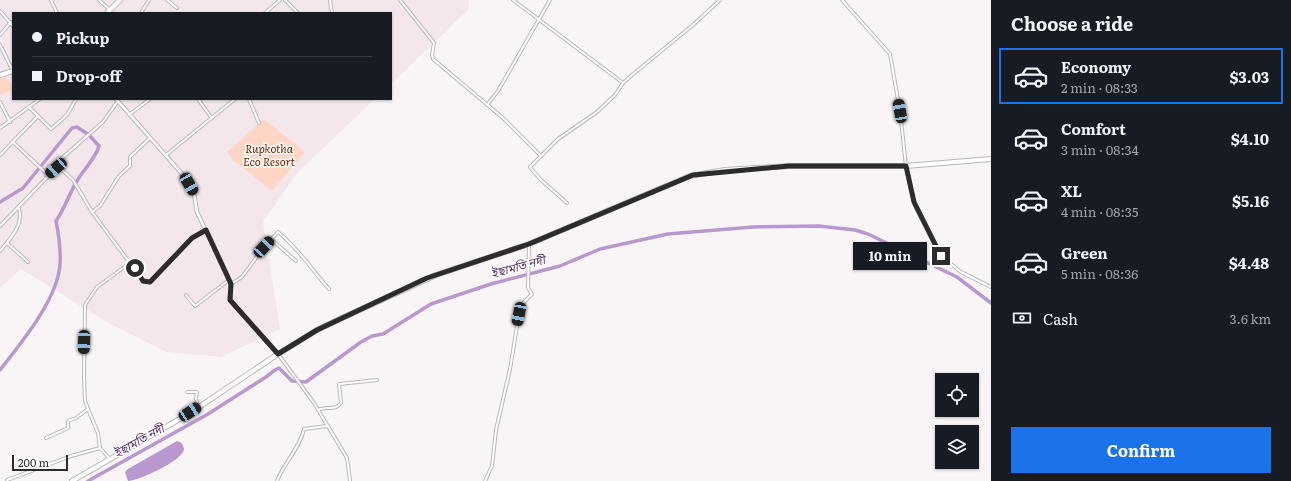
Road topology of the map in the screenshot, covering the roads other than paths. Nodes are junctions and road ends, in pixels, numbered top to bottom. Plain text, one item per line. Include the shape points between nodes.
1 (51, 0) edge
2 (99, 0) edge
3 (120, 0) edge
4 (149, 0) edge
5 (167, 0) edge
6 (280, 0) edge
7 (285, 0) edge
8 (330, 0) edge
9 (400, 0) edge
10 (513, 0) edge
11 (550, 0) edge
12 (720, 0) edge
13 (842, 0) edge
14 (177, 8) dead end
15 (0, 11) edge
16 (57, 12) edge
17 (109, 12) edge
18 (142, 12) edge
19 (266, 12) edge
20 (297, 12) edge
21 (332, 12) edge
22 (539, 18) junction
23 (11, 22) joint
24 (0, 35) edge
25 (0, 45) edge
26 (12, 69) edge
27 (12, 71) edge
28 (0, 75) edge
29 (623, 83) junction
30 (39, 100) edge
31 (75, 100) edge
32 (117, 100) edge
33 (149, 100) edge
34 (199, 100) edge
35 (233, 100) edge
36 (248, 100) edge
37 (0, 102) edge
38 (487, 105) junction
39 (30, 108) junction
40 (130, 114) junction
41 (37, 117) junction
42 (211, 118) junction
43 (10, 122) junction
44 (259, 123) dead end
45 (0, 128) edge
46 (150, 138) junction
47 (13, 142) junction
48 (0, 155) edge
49 (166, 155) junction
50 (541, 156) junction
51 (991, 160) edge
52 (58, 166) junction
53 (906, 166) junction
54 (48, 175) junction
55 (567, 203) dead end
56 (19, 208) junction
57 (92, 212) junction
58 (0, 226) edge
59 (206, 230) junction
60 (271, 239) junction
61 (7, 243) junction
62 (529, 244) junction
63 (0, 251) edge
64 (28, 262) dead end
65 (296, 262) dead end
66 (130, 263) junction
67 (229, 280) junction
68 (231, 284) junction
69 (991, 287) edge
70 (329, 289) dead end
71 (186, 295) dead end
72 (278, 354) junction
73 (377, 380) dead end
74 (187, 392) dead end
75 (199, 407) junction
76 (88, 409) junction
77 (318, 410) junction
78 (327, 426) junction
79 (46, 438) dead end
80 (100, 448) junction
81 (109, 458) junction
82 (7, 480) edge
83 (72, 481) edge
84 (277, 481) edge
85 (350, 481) edge
86 (486, 481) edge

1 - 16 street
2 - 17 street
3 - 17 main road
4 - 18 street
5 - 14 street
6 - 19 street
7 - 20 street
8 - 21 street
9 - 38 street via 434,43 433,59
10 - 22 street
11 - 22 street
12 - 29 street
13 - 53 street via 892,56
15 - 23 street
22 - 29 street
22 - 38 street via 498,91
23 - 24 street
25 - 26 street
27 - 28 main road
29 - 50 street via 615,95 597,112 558,139
30 - 39 street
31 - 41 street via 67,115 51,129
32 - 40 street
32 - 52 street via 102,122 61,159
33 - 40 street
34 - 42 street
35 - 42 street
36 - 44 street
37 - 43 street
38 - 50 street
39 - 41 street
39 - 43 street
40 - 46 street
41 - 47 street
42 - 49 street
43 - 45 street
46 - 49 street
46 - 57 street via 130,158 130,166 119,176 100,206
47 - 48 street
47 - 54 street
49 - 59 street via 183,175 194,194 197,212
50 - 55 street via 530,168
51 - 53 main road
52 - 54 street
52 - 57 street via 73,180
53 - 62 main road via 805,165 698,174
53 - 69 street via 914,202 943,259
54 - 56 street
56 - 58 street
56 - 61 street via 21,220
57 - 66 street
59 - 66 street via 192,238 149,282 143,281
59 - 67 street
60 - 65 street
60 - 68 street via 242,277
60 - 70 street via 279,233 305,258
61 - 63 street
61 - 64 street
62 - 72 main road via 419,282 317,330
62 - 86 street via 528,288 532,294 524,302 519,314 496,430 492,466
66 - 76 street via 97,287 85,305 84,377
67 - 68 street
67 - 71 street via 195,306
68 - 72 street via 230,300
72 - 75 main road
72 - 77 street
73 - 77 street via 339,384 342,403 336,408
74 - 75 street via 197,392
75 - 81 main road
76 - 79 street via 68,421 68,428
76 - 80 street via 98,433
77 - 78 street
78 - 84 street via 304,429 302,439
78 - 85 street via 348,458
80 - 81 street
80 - 82 street
81 - 83 main road

